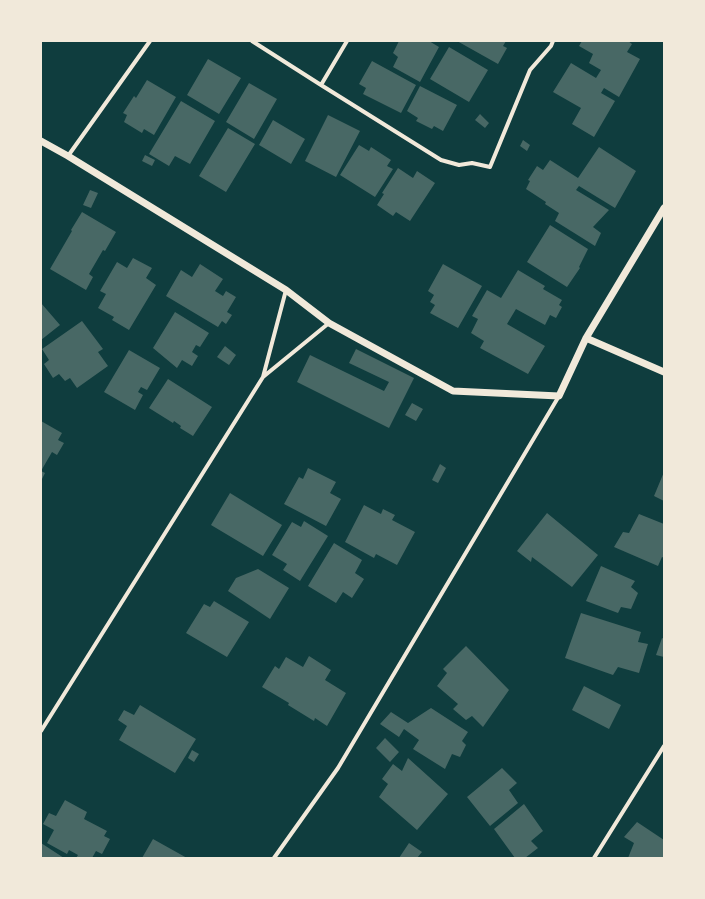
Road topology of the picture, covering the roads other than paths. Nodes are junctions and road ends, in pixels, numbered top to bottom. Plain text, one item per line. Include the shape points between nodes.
1 (150, 41) edge
2 (252, 41) edge
3 (347, 41) edge
4 (553, 41) edge
5 (321, 86) junction
6 (41, 141) edge
7 (68, 156) junction
8 (664, 208) edge
9 (286, 290) junction
10 (329, 323) junction
11 (586, 338) junction
12 (664, 372) edge
13 (263, 377) junction
14 (558, 396) junction
15 (41, 731) edge
16 (664, 746) edge
17 (274, 858) edge
18 (594, 858) edge

1 - 7 street
2 - 5 street
3 - 5 street
4 - 5 street via 530,70 490,167 472,163 459,165 442,160
6 - 7 street
7 - 9 street
8 - 11 street
9 - 10 street
9 - 13 street
10 - 13 street
10 - 14 street via 454,391
11 - 12 street
11 - 14 street
13 - 15 street
14 - 17 street via 338,768
16 - 18 street

